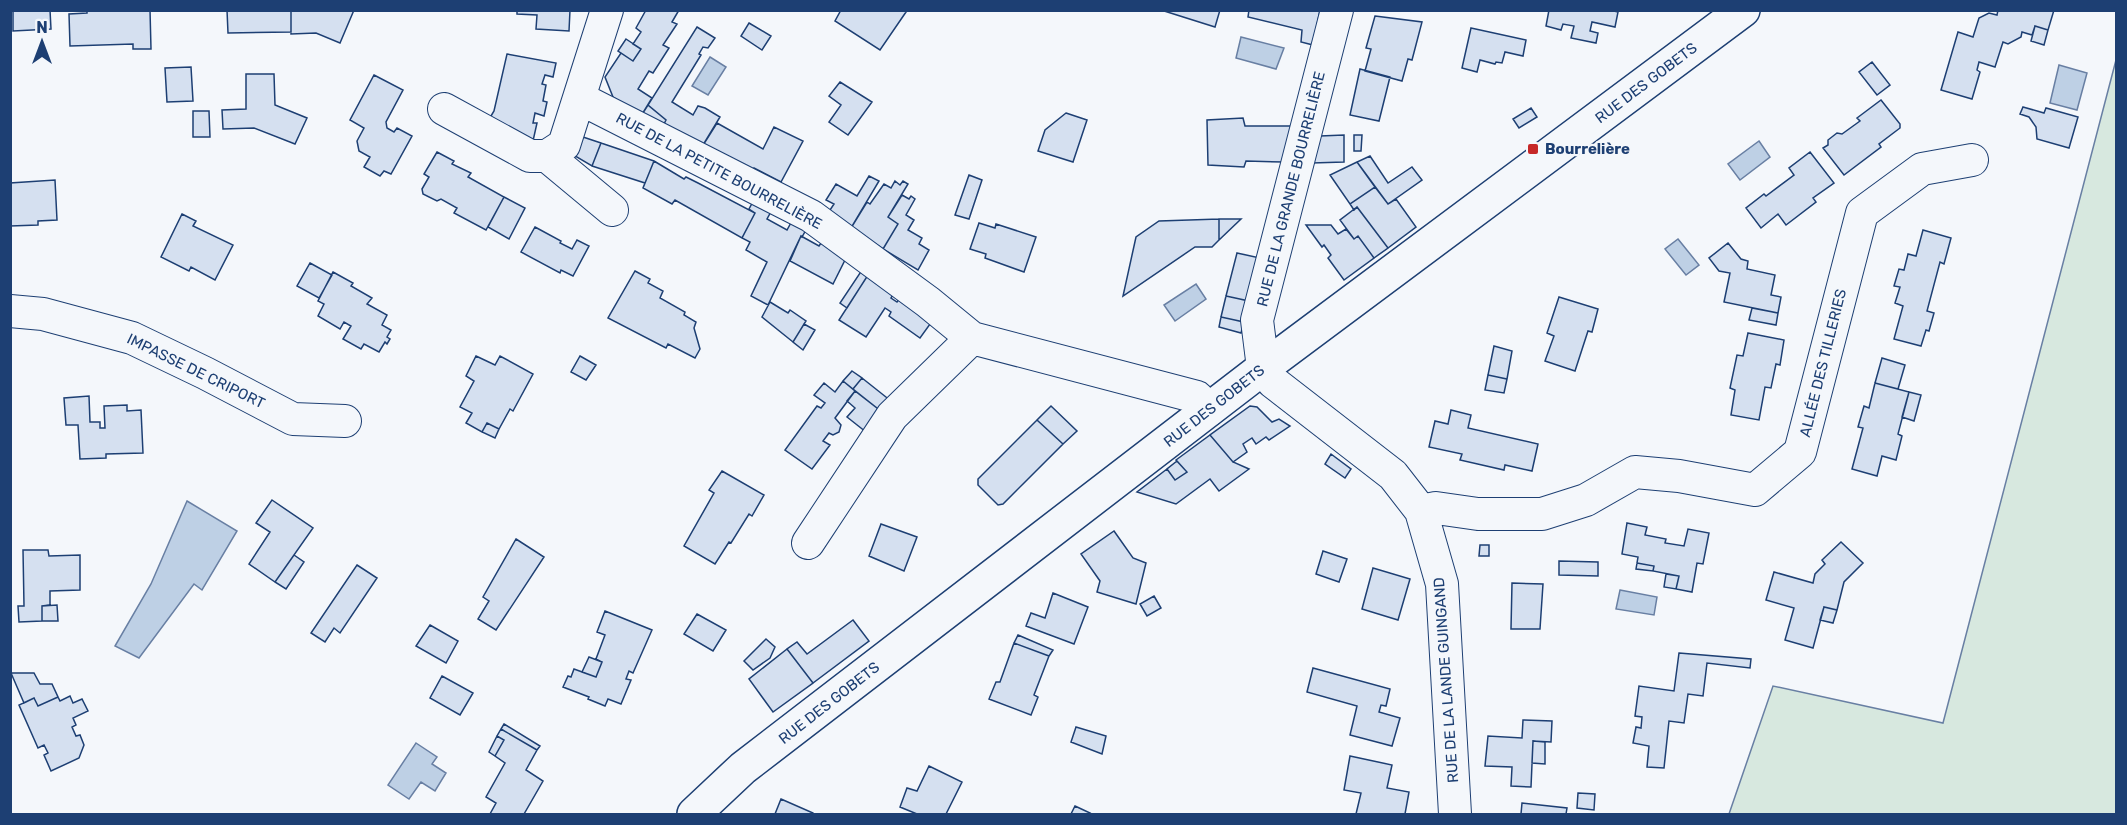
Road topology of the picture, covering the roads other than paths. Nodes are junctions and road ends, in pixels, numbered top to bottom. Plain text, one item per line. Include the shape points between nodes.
1 (607, 10) edge
2 (1337, 10) edge
3 (1743, 10) edge
4 (579, 98) junction
5 (444, 109) dead end
6 (547, 156) junction
7 (1972, 160) dead end
8 (612, 210) dead end
9 (10, 311) edge
10 (972, 338) junction
11 (1263, 368) junction
12 (1209, 410) junction
13 (345, 421) dead end
14 (1421, 511) junction
15 (808, 543) dead end
16 (694, 814) edge
17 (1455, 814) edge

1 - 4 street
2 - 11 street, RUE DE LA GRANDE BOURRELIÈRE via 1257,320
3 - 11 main road, RUE DES GOBETS
4 - 6 street via 564,145
4 - 10 street, RUE DE LA PETITE BOURRELIÈRE via 811,216
5 - 6 street via 530,156
6 - 8 street
7 - 14 street, ALLÉE DES TILLERIES via 1922,169 1862,213 1800,452 1755,490 1635,472 1586,500 1542,514 1478,514 1436,508
9 - 13 street, IMPASSE DE CRIPORT via 43,314 132,338 293,419
10 - 12 street, RUE DE LA PETITE BOURRELIÈRE via 1197,397
10 - 15 street via 892,416
11 - 12 main road, RUE DES GOBETS
11 - 14 street, RUE DE LA LANDE GUINGAND via 1273,382 1393,475
12 - 16 main road, RUE DES GOBETS via 743,768
14 - 17 street, RUE DE LA LANDE GUINGAND via 1442,584

